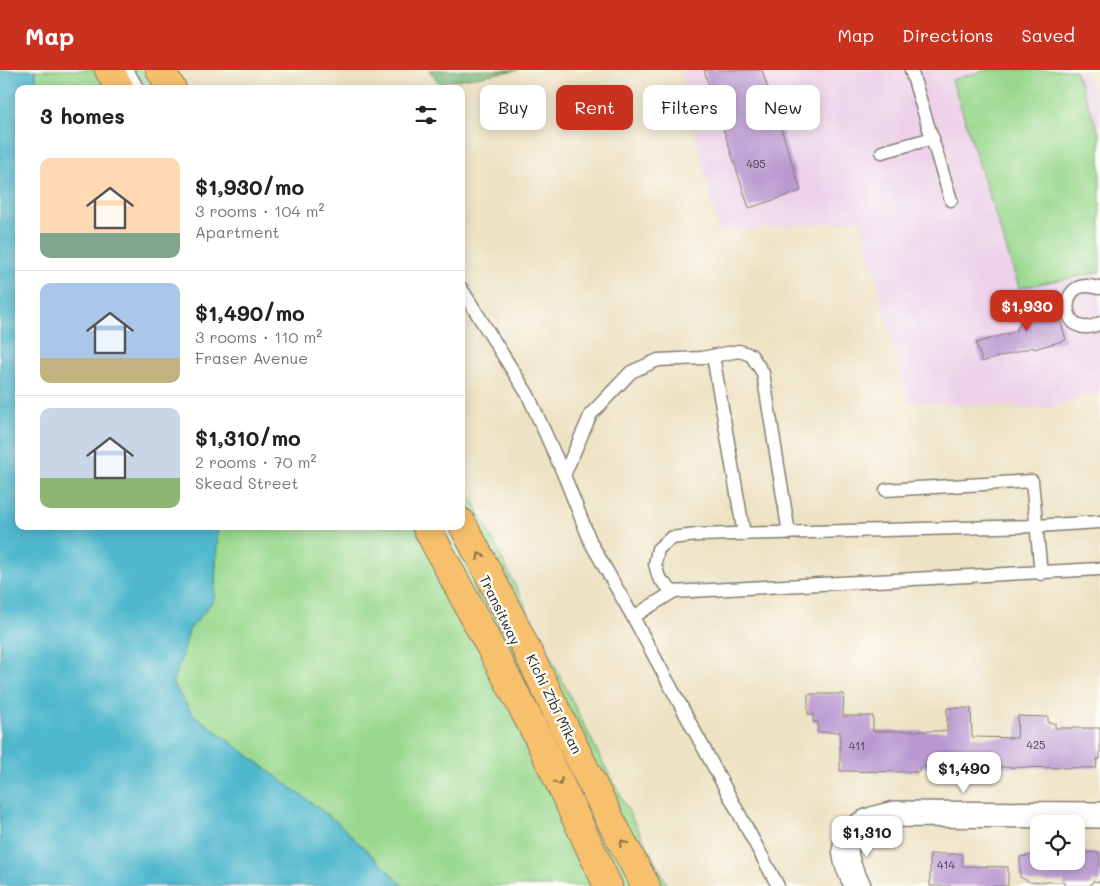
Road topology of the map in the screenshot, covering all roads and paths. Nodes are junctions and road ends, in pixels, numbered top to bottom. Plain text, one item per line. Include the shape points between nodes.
1 (110, 70) edge
2 (127, 70) edge
3 (160, 70) edge
4 (911, 70) edge
5 (118, 85) edge
6 (136, 85) edge
7 (169, 85) edge
8 (933, 138) junction
9 (882, 152) dead end
10 (951, 200) dead end
11 (1100, 288) edge
12 (465, 294) edge
13 (1100, 323) edge
14 (713, 356) junction
15 (564, 475) junction
16 (886, 490) dead end
17 (1100, 522) edge
18 (1036, 526) junction
19 (465, 529) edge
20 (428, 530) edge
21 (442, 530) edge
22 (789, 533) junction
23 (744, 534) junction
24 (1100, 569) edge
25 (1041, 574) junction
26 (672, 592) junction
27 (633, 616) junction
28 (538, 738) junction
29 (1100, 815) edge
30 (608, 886) edge
31 (646, 886) edge
32 (778, 886) edge
33 (858, 886) edge

1 - 5 highway
2 - 6 lane
3 - 7 highway
4 - 8 lane
8 - 9 lane
8 - 10 lane
11 - 13 lane via 1088,286 1075,290 1067,307 1072,321 1078,325 1092,327
12 - 15 lane via 528,395
14 - 15 lane via 658,360 631,372 591,414
14 - 22 lane via 739,351 745,353 763,373
14 - 23 lane
15 - 27 lane via 591,543
16 - 18 lane via 1032,481
17 - 18 lane
18 - 22 lane
18 - 25 lane
31 -> 19 highway, Kichi Zībī Mīkan
20 - 28 highway, Kichi Zībī Mīkan
21 - 28 lane, Transitway via 493,627
22 - 23 lane
23 - 26 lane via 671,538 658,549 655,564 659,578
24 - 25 lane
25 - 26 lane
26 - 27 lane
27 - 32 lane
28 -> 30 highway, Kichi Zībī Mīkan
29 - 33 street via 894,814 862,824 848,835 844,854

